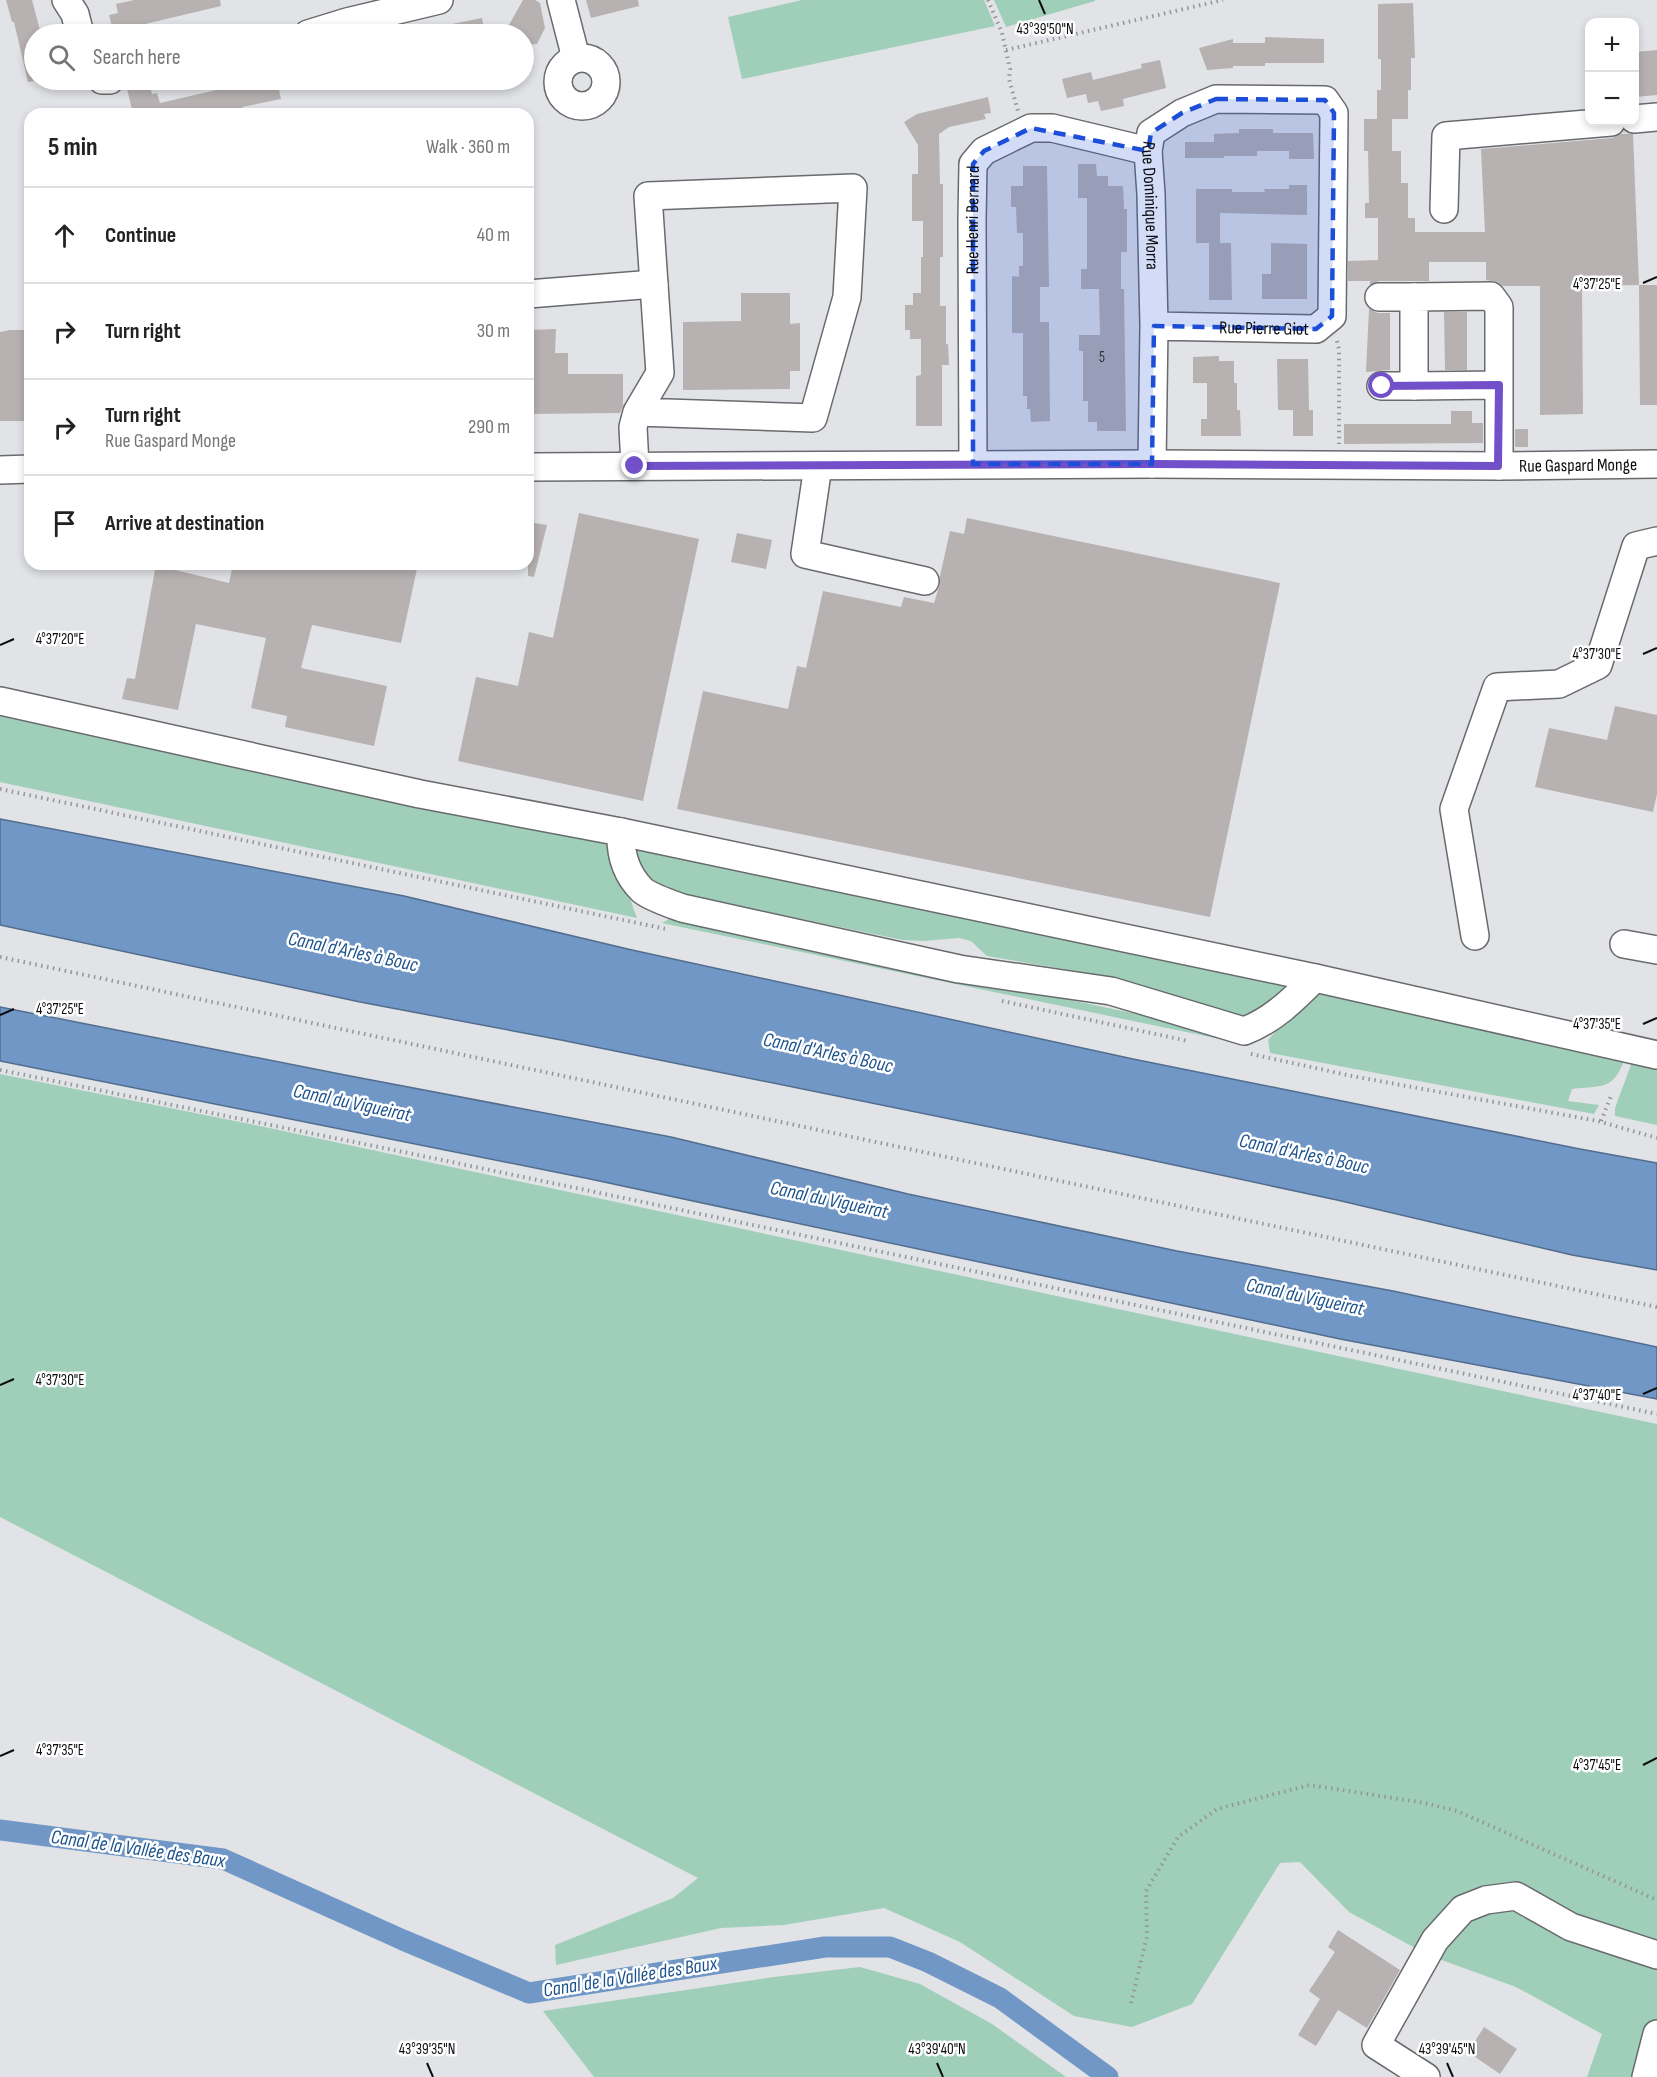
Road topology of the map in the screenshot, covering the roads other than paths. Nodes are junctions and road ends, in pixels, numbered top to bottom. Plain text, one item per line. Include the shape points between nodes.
1 (66, 0) edge
2 (437, 0) edge
3 (561, 0) edge
4 (78, 24) edge
5 (340, 24) edge
6 (576, 58) dead end
7 (1330, 107) joint
8 (1657, 117) edge
9 (1639, 119) edge
10 (1585, 124) edge
11 (1148, 151) junction
12 (1444, 209) dead end
13 (654, 284) junction
14 (534, 294) edge
15 (1379, 297) dead end
16 (1414, 297) junction
17 (1154, 326) junction
18 (1499, 385) junction
19 (1382, 386) dead end
20 (1414, 386) junction
21 (637, 412) junction
22 (973, 464) junction
23 (1152, 464) junction
24 (1657, 464) edge
25 (635, 466) junction
26 (818, 466) junction
27 (1498, 466) junction
28 (534, 467) edge
29 (24, 469) edge
30 (0, 470) edge
31 (1657, 541) edge
32 (925, 581) dead end
33 (0, 701) edge
34 (621, 832) junction
35 (1475, 936) dead end
36 (1624, 944) dead end
37 (1657, 950) edge
38 (1315, 978) junction
39 (1657, 1055) edge
40 (1657, 1955) edge
41 (1657, 2034) edge
42 (1426, 2077) edge
43 (1646, 2077) edge

1 - 4 street
2 - 5 street
3 - 6 street
7 - 11 street, Rue Dominique Morra via 1326,100 1216,99 1182,112 1151,133
7 - 17 street, Rue Pierre Giot via 1334,113 1332,316 1316,329
8 - 9 street
10 - 12 street via 1446,136
11 - 17 street, Rue Dominique Morra
11 - 22 street, Rue Henri Bernard via 1052,128 1031,128 984,151 973,164
13 - 14 street
13 - 21 street via 660,374
13 - 21 street via 648,196 853,188 847,297 813,418
15 - 16 street
16 - 18 street via 1491,297 1499,306
16 - 20 street
17 - 23 street
18 - 20 street
18 - 27 street
19 - 20 street
21 - 25 street via 633,428
22 - 23 street, Rue Gaspard Monge
22 - 26 street, Rue Gaspard Monge
23 - 27 street, Rue Gaspard Monge
24 - 27 street, Rue Gaspard Monge
25 - 26 street, Rue Gaspard Monge
25 - 28 street, Rue Gaspard Monge
26 - 32 street via 805,554
29 - 30 street
31 - 35 street via 1636,546 1598,665 1559,684 1497,687 1454,809
33 - 34 street via 420,794
34 - 38 street
34 - 38 street via 625,866 643,891 682,909 959,969 1111,991 1244,1031 1266,1020
36 - 37 street
38 - 39 street
40 - 42 street via 1571,1927 1516,1896 1486,1900 1463,1909 1435,1940 1376,2045
41 - 43 street

